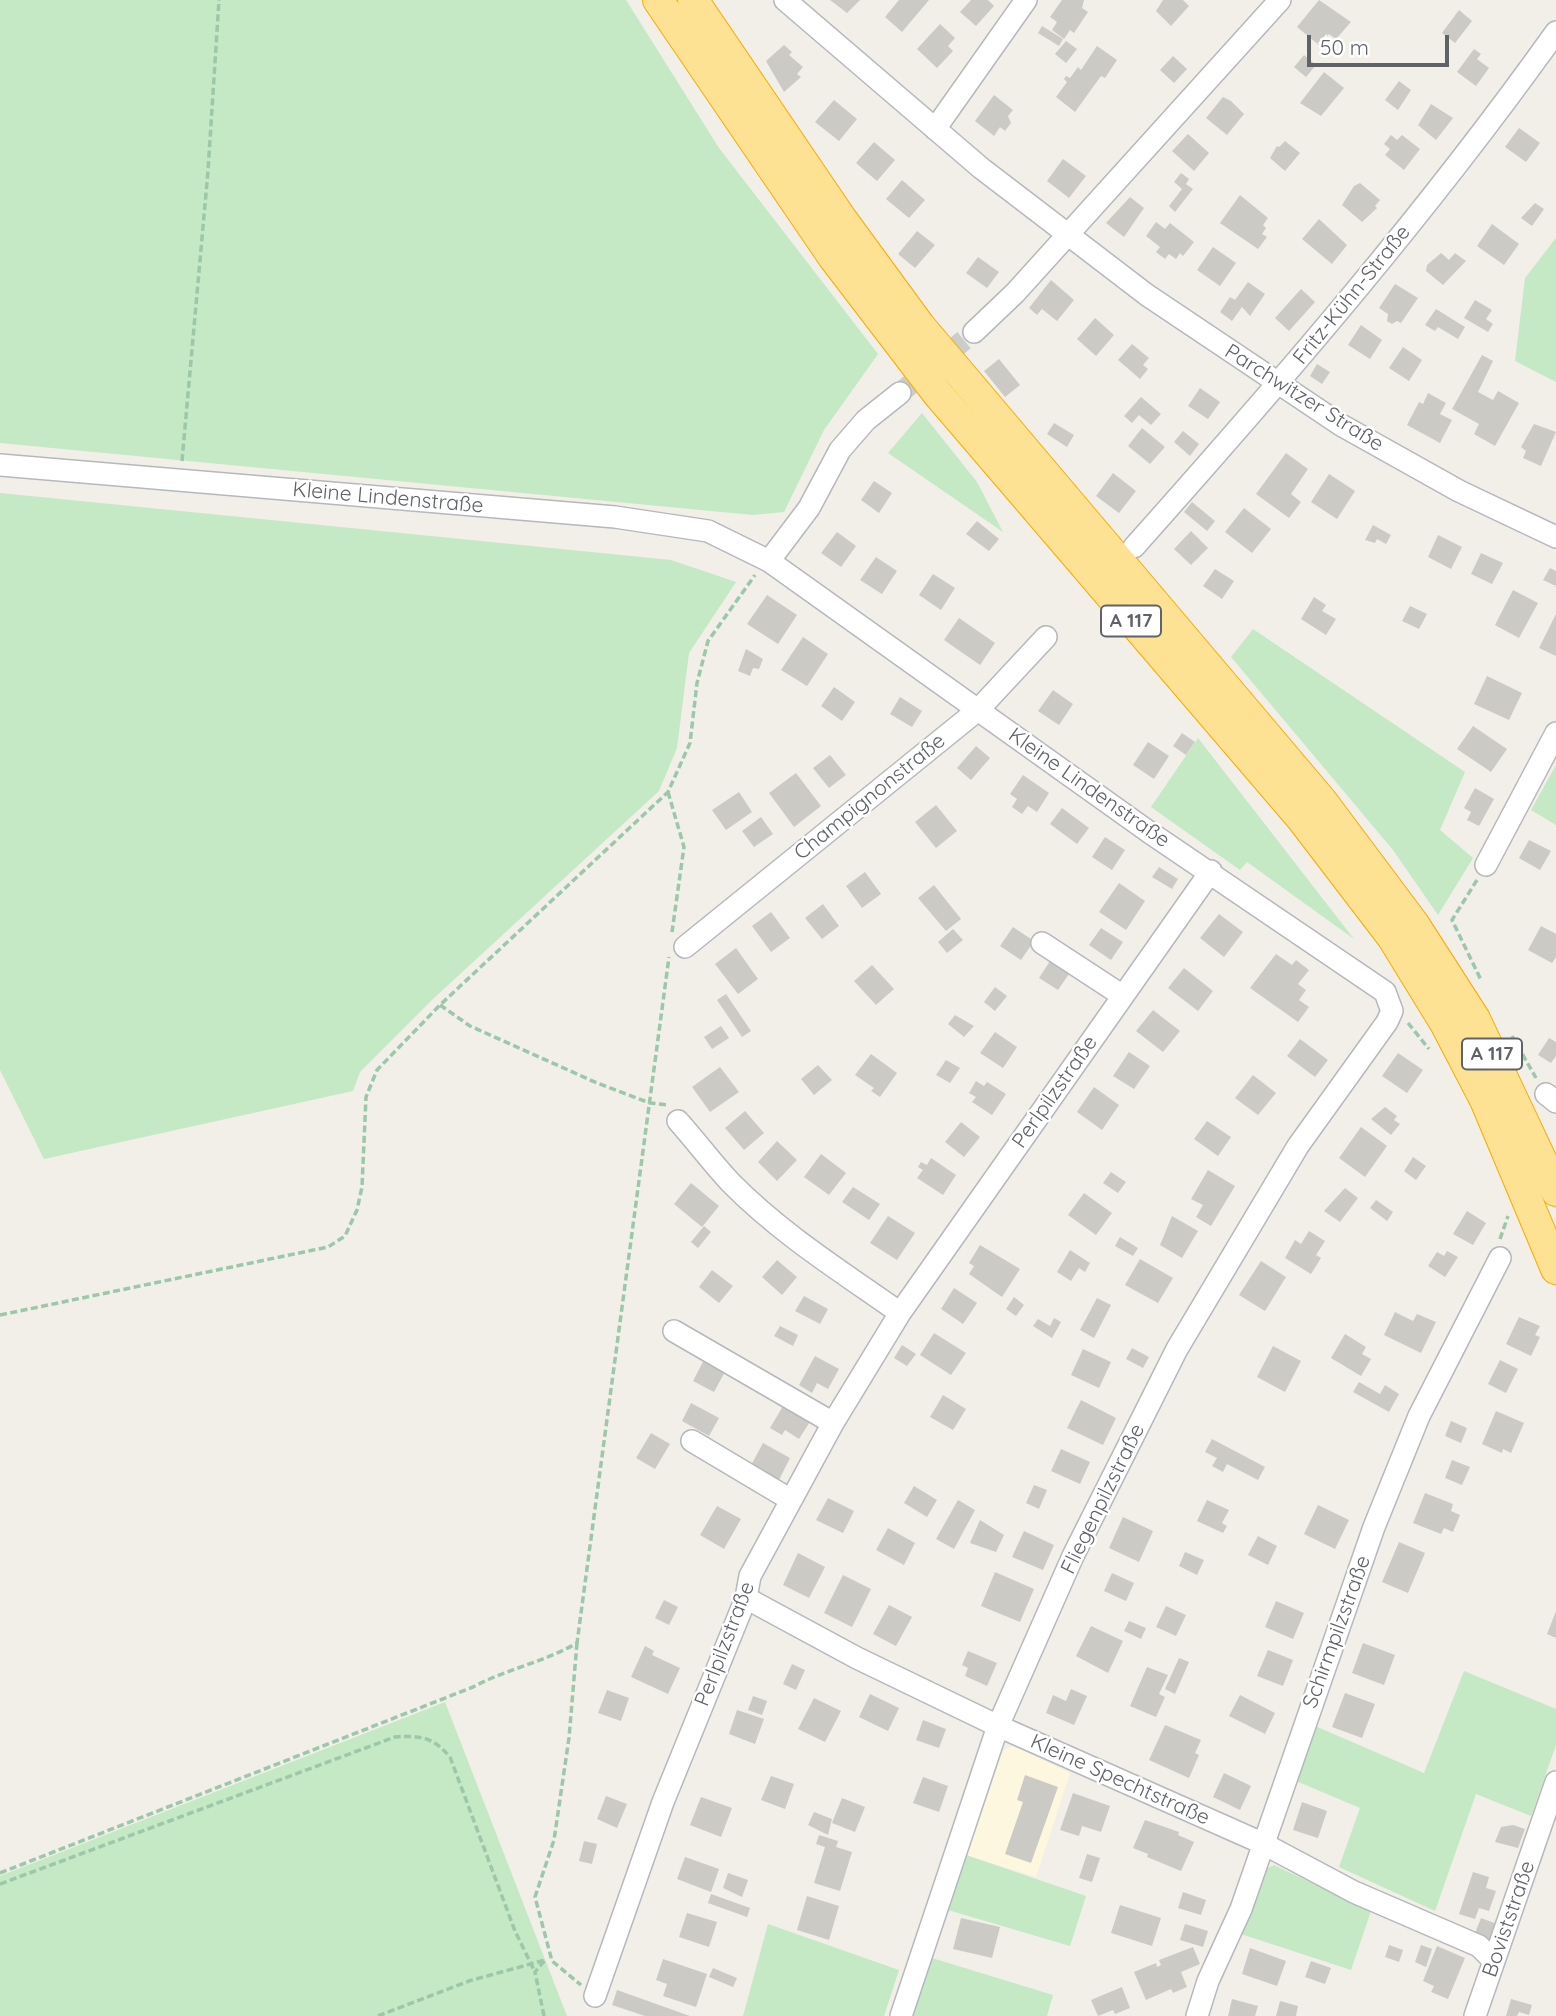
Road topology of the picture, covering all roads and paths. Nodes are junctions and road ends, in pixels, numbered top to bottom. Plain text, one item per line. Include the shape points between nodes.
1 (219, 0) edge
2 (658, 0) edge
3 (693, 0) edge
4 (785, 0) edge
5 (1026, 0) edge
6 (1280, 0) edge
7 (1556, 32) edge
8 (935, 129) junction
9 (1066, 235) junction
10 (974, 332) tunnel mouth
11 (1278, 386) junction
12 (900, 393) tunnel mouth
13 (0, 466) edge
14 (180, 480) junction
15 (1556, 537) edge
16 (1134, 547) dead end
17 (769, 561) junction
18 (1046, 637) dead end
19 (978, 710) junction
20 (1556, 733) edge
21 (668, 792) junction
22 (1486, 865) joint
23 (1211, 871) junction
24 (1042, 943) dead end
25 (675, 947) junction
26 (1482, 982) dead end
27 (1123, 996) junction
28 (440, 1005) junction
29 (1390, 1017) junction
30 (1507, 1028) dead end
31 (1431, 1052) dead end
32 (1551, 1098) edge
33 (650, 1103) junction
34 (678, 1121) dead end
35 (1556, 1191) edge
36 (1509, 1213) dead end
37 (1500, 1258) joint
38 (1556, 1269) edge
39 (901, 1313) junction
40 (0, 1315) edge
41 (674, 1331) dead end
42 (833, 1423) junction
43 (692, 1441) dead end
44 (791, 1500) junction
45 (746, 1598) junction
46 (577, 1643) junction
47 (998, 1726) junction
48 (1556, 1782) edge
49 (1262, 1843) junction
50 (0, 1873) edge
51 (0, 1884) edge
52 (551, 1958) junction
53 (545, 1960) junction
54 (1494, 1961) junction
55 (533, 1962) junction
56 (535, 1972) junction
57 (595, 1997) joint
58 (378, 2016) edge
59 (544, 2016) edge
60 (901, 2016) edge
61 (1197, 2016) edge
62 (1475, 2016) edge

1 - 14 path
2 - 38 highway, A 117 via 833,257 937,393 1301,818 1392,937 1485,1100
3 - 35 highway, A 117 via 920,326 1322,801 1414,924 1475,1019
4 - 8 street, Parchwitzer Straße
5 - 8 street
6 - 9 street
7 - 11 street, Fritz-Kühn-Straße via 1455,169
8 - 9 street, Parchwitzer Straße
9 - 10 street
9 - 11 street, Parchwitzer Straße
11 - 15 street, Parchwitzer Straße via 1459,491
11 - 16 street, Fritz-Kühn-Straße
12 - 17 street via 866,420 840,450 809,508
13 - 14 street, Kleine Lindenstraße
14 - 17 street, Kleine Lindenstraße via 615,517 708,531
17 - 19 street, Kleine Lindenstraße
17 - 21 path via 708,641 697,683 690,743
18 - 19 street, Champignonstraße
19 - 23 street, Kleine Lindenstraße
19 - 25 street, Champignonstraße
20 - 22 street
21 - 25 path via 684,847
21 - 28 path
22 - 26 path via 1452,919
23 - 27 street, Perlpilzstraße
23 - 29 street, Kleine Lindenstraße via 1374,982 1385,992
24 - 27 street
25 - 33 path
27 - 39 street, Perlpilzstraße
28 - 33 path via 470,1027
28 - 40 path via 388,1055 370,1081 362,1186 345,1236 328,1247
29 - 31 path via 1406,1021
29 - 47 street, Fliegenpilzstraße via 1298,1146 1177,1349 1073,1556
30 - 32 path
33 - 46 path
34 - 39 street via 758,1208
36 - 37 path via 1498,1243
37 - 49 street, Schirmpilzstraße via 1419,1416 1394,1477
39 - 42 street, Perlpilzstraße
41 - 42 street
42 - 44 street, Perlpilzstraße
43 - 44 street
44 - 45 street, Perlpilzstraße via 750,1576
45 - 47 street, Kleine Spechtstraße
45 - 57 street, Perlpilzstraße via 663,1802
46 - 50 path via 553,1657 499,1673
46 - 52 path via 554,1840 535,1897
47 - 49 street, Kleine Spechtstraße
47 - 60 street, Fliegenpilzstraße
48 - 54 street, Boviststraße
49 - 54 street, Kleine Spechtstraße via 1354,1892 1479,1946
49 - 61 street, Schirmpilzstraße via 1241,1909
51 - 55 path via 395,1737 419,1735 437,1742 450,1757 515,1931
52 - 53 path
52 - 57 path
53 - 55 path
53 - 56 path
54 - 62 street, Boviststraße
55 - 56 path
55 - 58 path
56 - 59 path

